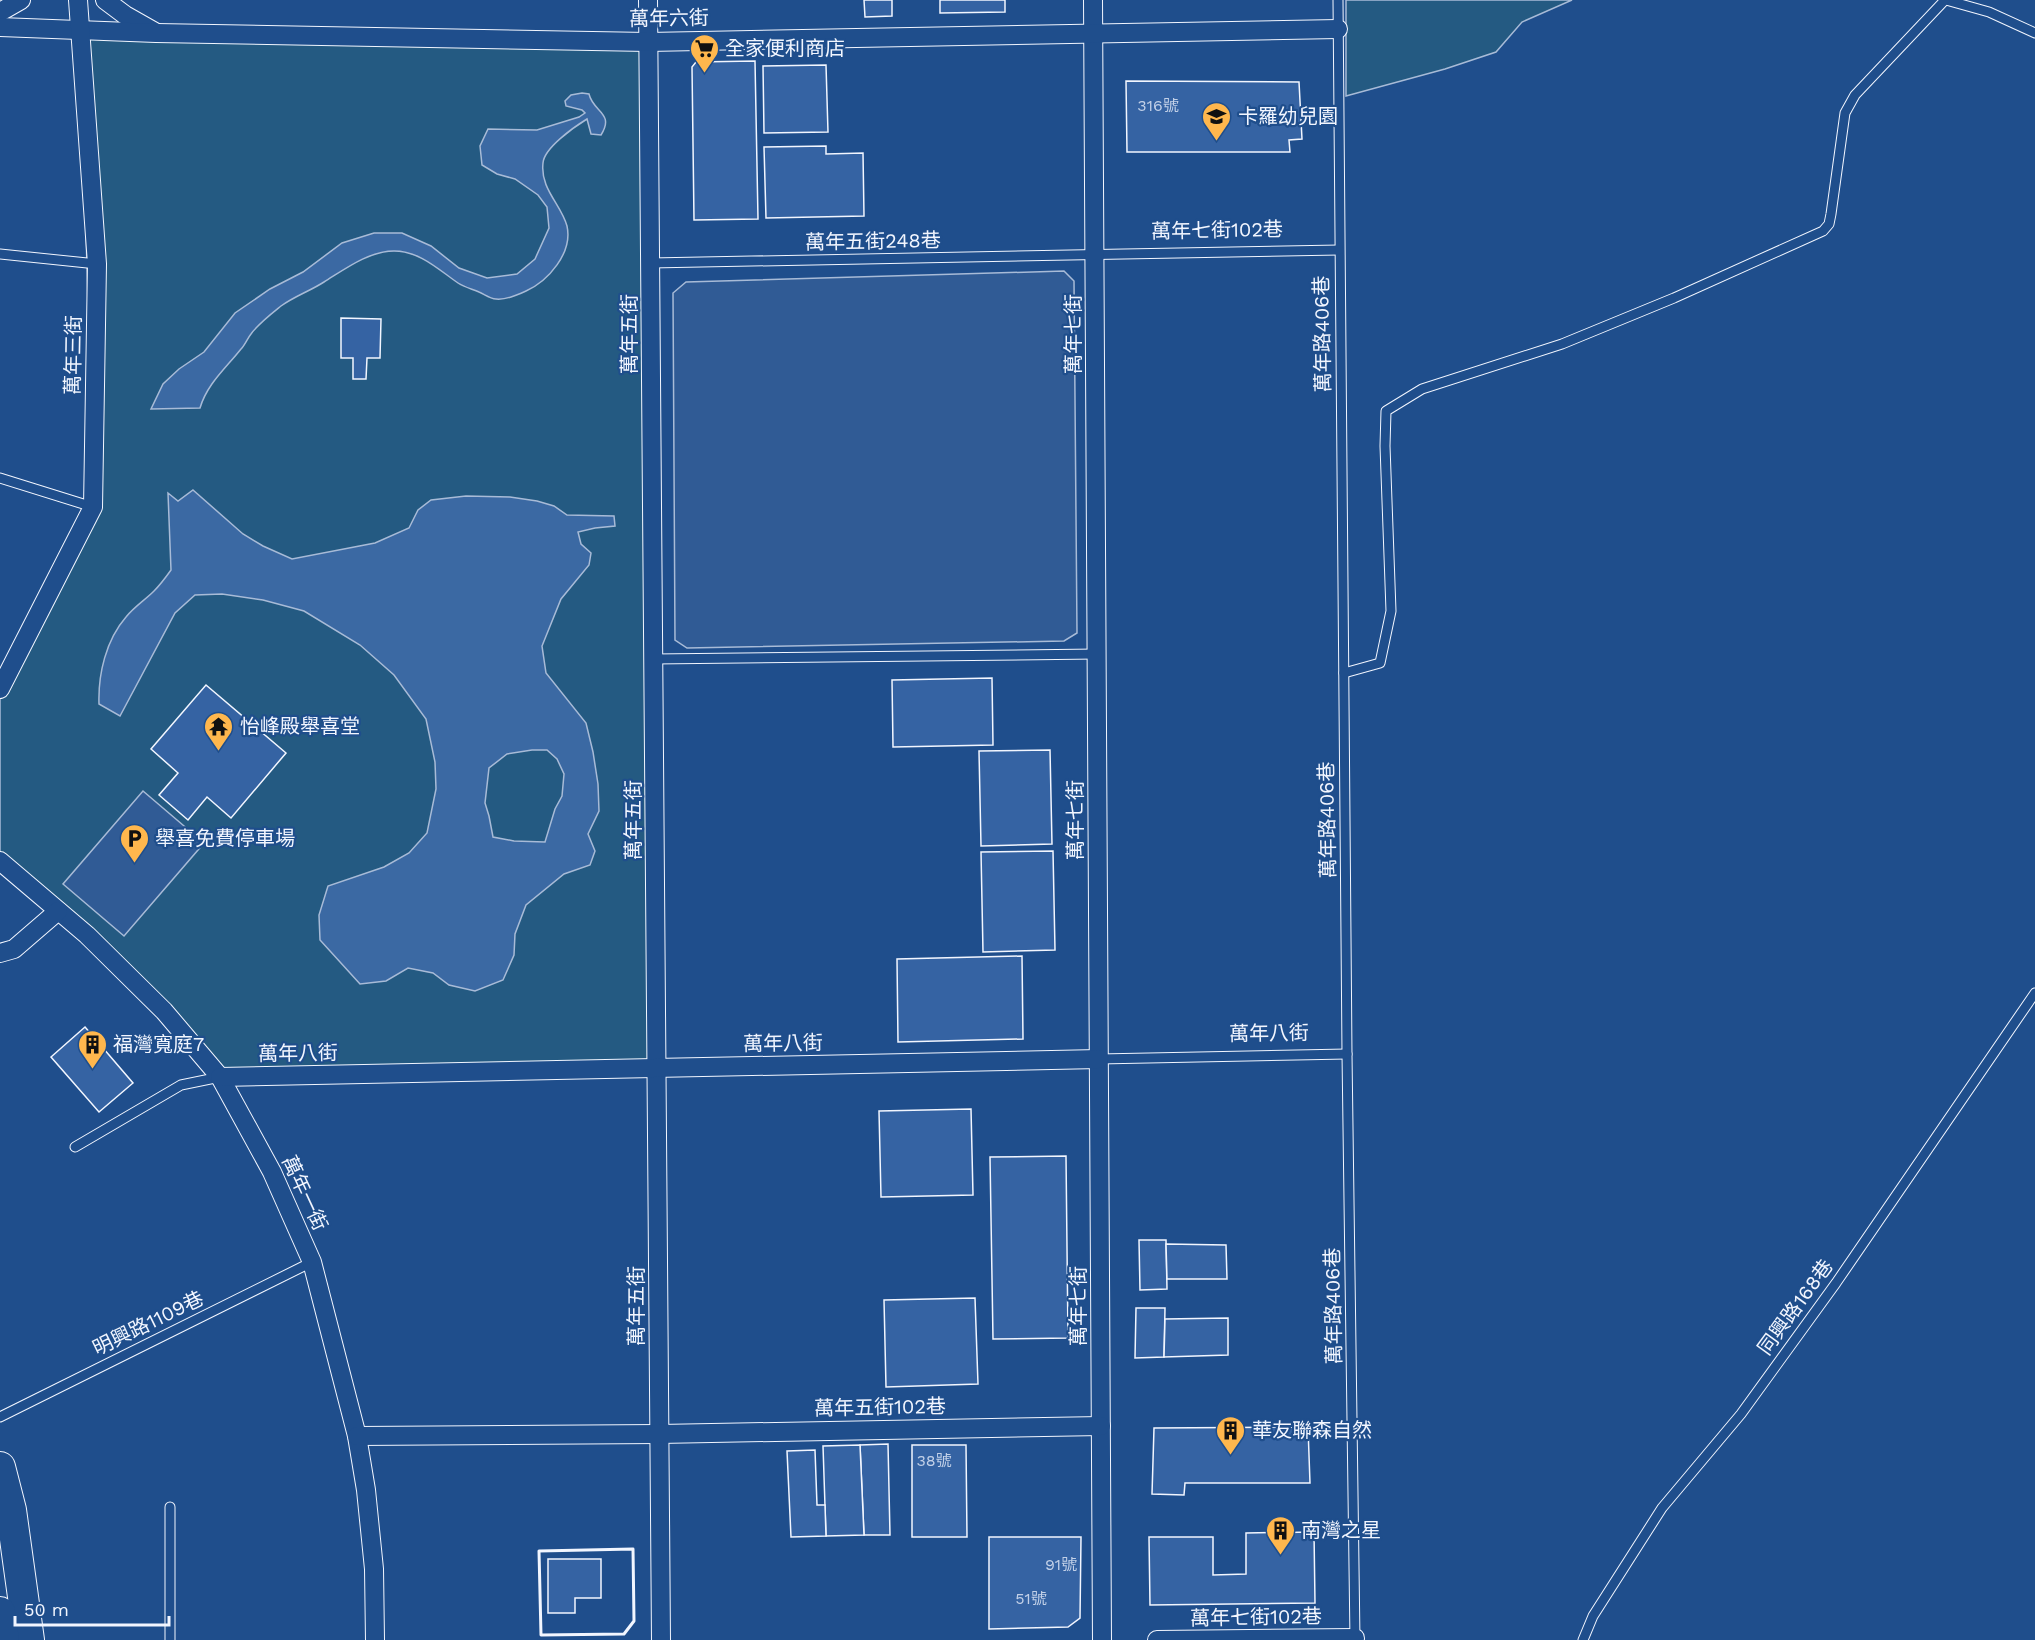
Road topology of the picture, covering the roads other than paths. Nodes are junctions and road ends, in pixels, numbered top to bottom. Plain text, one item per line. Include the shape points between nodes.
1 (21, 0) edge
2 (78, 0) edge
3 (105, 0) edge
4 (648, 0) edge
5 (1093, 0) edge
6 (1338, 0) edge
7 (1946, 0) edge
8 (0, 12) edge
9 (0, 27) edge
10 (1338, 29) junction
11 (81, 31) junction
12 (156, 33) junction
13 (1093, 33) junction
14 (2035, 33) edge
15 (648, 42) junction
16 (1340, 250) junction
17 (0, 254) edge
18 (1095, 255) junction
19 (651, 263) junction
20 (97, 264) junction
21 (0, 478) edge
22 (93, 507) junction
23 (1097, 654) junction
24 (654, 659) junction
25 (1344, 673) junction
26 (0, 689) edge
27 (0, 861) edge
28 (58, 911) junction
29 (0, 953) edge
30 (2035, 993) edge
31 (1347, 1054) junction
32 (1099, 1059) junction
33 (657, 1068) junction
34 (220, 1077) junction
35 (75, 1147) dead end
36 (312, 1262) junction
37 (0, 1417) edge
38 (1101, 1426) junction
39 (659, 1434) junction
40 (357, 1436) junction
41 (0, 1467) edge
42 (170, 1507) dead end
43 (0, 1612) edge
44 (1355, 1639) edge
45 (4, 1640) edge
46 (29, 1640) edge
47 (170, 1640) edge
48 (375, 1640) edge
49 (661, 1640) edge
50 (1102, 1640) edge
51 (1157, 1640) edge
52 (1583, 1640) edge

1 - 8 street
2 - 11 street, 萬年三街
3 - 12 street
4 - 15 street, 萬年五街
5 - 13 street, 萬年七街
6 - 10 lane, 萬年路406巷
7 - 14 lane via 1989,12
7 - 25 lane via 1855,95 1845,113 1831,214 1823,231 1562,344 1422,389 1386,411 1391,611 1380,663
9 - 11 street, 萬年六街
10 - 13 street, 萬年六街
10 - 16 lane, 萬年路406巷
11 - 12 street, 萬年六街
11 - 20 street, 萬年三街
12 - 15 street, 萬年六街
13 - 15 street, 萬年六街
13 - 18 street, 萬年七街
15 - 19 street, 萬年五街
16 - 18 lane, 萬年七街102巷
16 - 25 lane, 萬年路406巷
17 - 20 lane
18 - 19 lane, 萬年五街248巷
18 - 23 street, 萬年七街
19 - 24 street, 萬年五街
20 - 22 street, 萬年三街
21 - 22 lane
22 - 26 street, 萬年三街
23 - 24 lane
23 - 32 street, 萬年七街
24 - 33 street, 萬年五街
25 - 31 lane, 萬年路406巷
27 - 28 street, 萬年一街
28 - 29 street via 14,950
28 - 34 street, 萬年一街 via 164,1011
30 - 52 lane, 同興路168巷 via 1836,1283 1741,1414 1662,1508 1593,1616
31 - 32 lane, 萬年八街
31 - 44 lane, 萬年路406巷
32 - 33 street, 萬年八街
32 - 38 street, 萬年七街
33 - 34 street, 萬年八街
33 - 39 street, 萬年五街
34 - 35 lane via 181,1085
34 - 36 street, 萬年一街 via 272,1172
36 - 37 lane, 明興路1109巷
36 - 40 street, 萬年一街
38 - 39 street, 萬年五街102巷
38 - 50 street, 萬年七街
39 - 40 street, 萬年五街102巷
39 - 49 street, 萬年五街
40 - 48 street, 萬年一街 via 374,1569
41 - 46 main road
42 - 47 lane
43 - 45 main road
44 - 51 street, 萬年七街102巷

